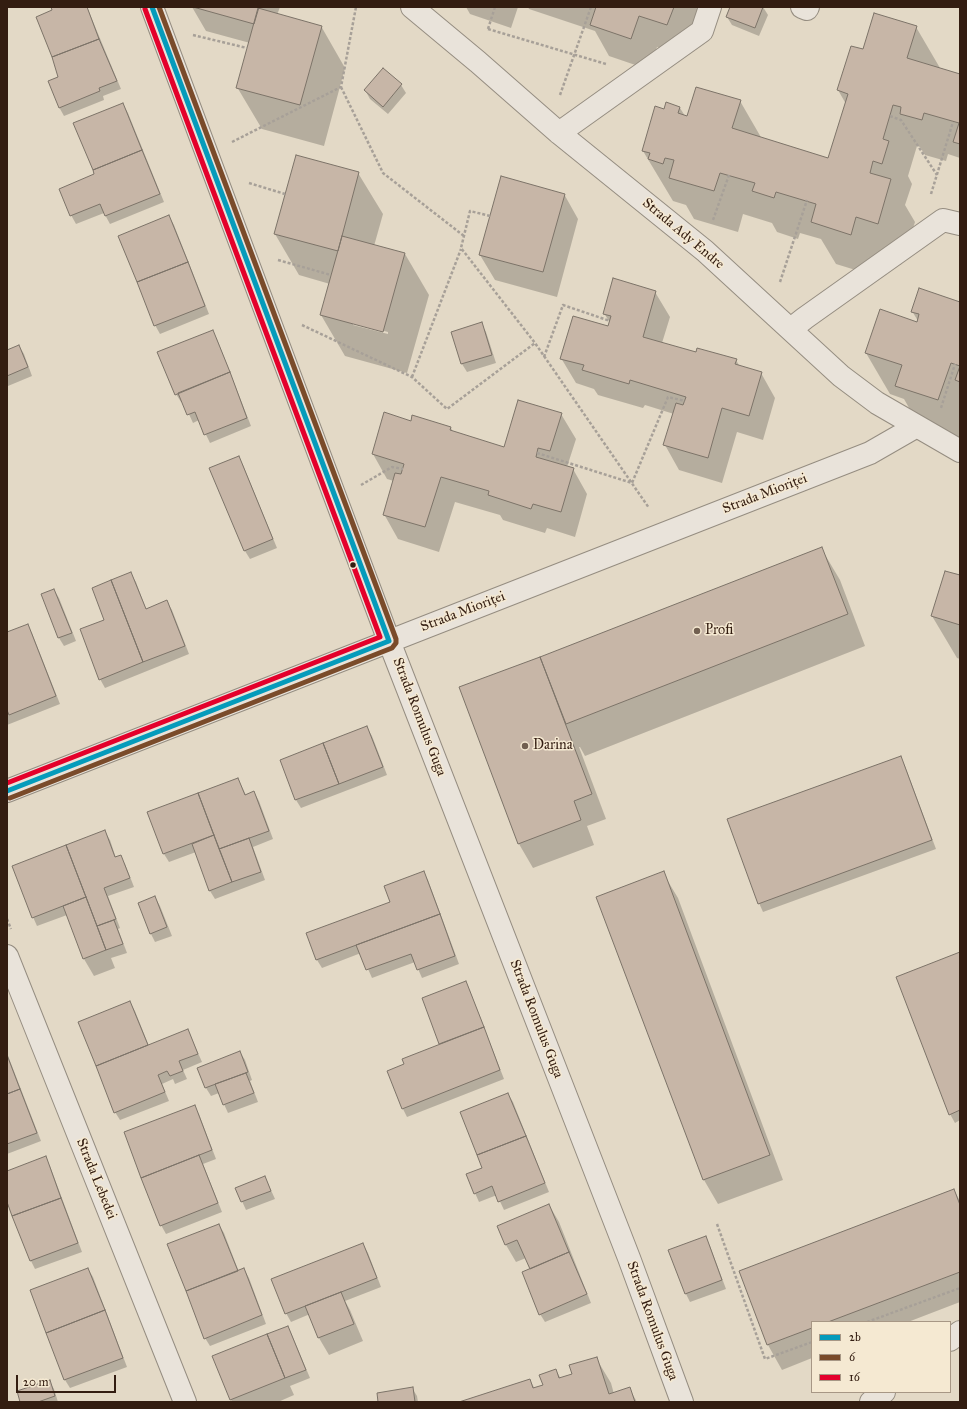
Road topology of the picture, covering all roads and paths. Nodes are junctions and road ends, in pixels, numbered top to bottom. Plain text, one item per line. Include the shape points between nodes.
1 (152, 7) edge
2 (356, 7) edge
3 (412, 7) edge
4 (495, 7) edge
5 (591, 7) edge
6 (710, 7) edge
7 (802, 7) edge
8 (808, 7) edge
9 (488, 28) junction
10 (192, 35) dead end
11 (486, 35) dead end
12 (247, 48) dead end
13 (574, 54) junction
14 (640, 74) junction
15 (341, 87) junction
16 (559, 98) dead end
17 (890, 116) dead end
18 (954, 122) dead end
19 (559, 133) junction
20 (228, 144) dead end
21 (936, 175) junction
22 (729, 176) dead end
23 (243, 181) dead end
24 (285, 194) dead end
25 (930, 196) dead end
26 (807, 200) dead end
27 (490, 216) dead end
28 (712, 223) dead end
29 (960, 224) edge
30 (464, 236) junction
31 (462, 248) junction
32 (272, 258) dead end
33 (331, 275) dead end
34 (778, 286) dead end
35 (610, 321) dead end
36 (298, 323) dead end
37 (791, 329) junction
38 (535, 343) junction
39 (544, 357) junction
40 (955, 364) dead end
41 (412, 377) junction
42 (685, 401) dead end
43 (940, 412) dead end
44 (917, 426) junction
45 (960, 451) edge
46 (537, 453) dead end
47 (403, 469) dead end
48 (632, 483) junction
49 (358, 487) dead end
50 (651, 510) dead end
51 (389, 641) junction
52 (7, 791) edge
53 (7, 956) edge
54 (717, 1224) dead end
55 (960, 1288) edge
56 (870, 1321) edge
57 (960, 1332) edge
58 (951, 1339) edge
59 (811, 1342) edge
60 (883, 1393) edge
61 (185, 1402) edge
62 (682, 1402) edge
63 (871, 1402) edge

1 - 51 street, Strada Romulus Guga
2 - 15 path
3 - 19 street, Strada Ady Endre
4 - 9 path
5 - 13 path
6 - 14 street via 702,31
7 - 8 street
9 - 11 path
9 - 13 path
10 - 12 path
13 - 14 path
13 - 16 path
14 - 19 street
15 - 20 path
15 - 30 path via 383,173
17 - 21 path via 901,120
18 - 21 path
19 - 37 street, Strada Ady Endre via 705,251
21 - 25 path
22 - 28 path
23 - 24 path
26 - 34 path
27 - 30 path via 470,211
29 - 37 street via 943,220
30 - 31 path
31 - 38 path
31 - 41 path
32 - 33 path
35 - 39 path via 564,305
36 - 41 path
37 - 44 street, Strada Ady Endre via 859,390
38 - 39 path
38 - 41 path via 447,409
39 - 48 path
40 - 43 path
42 - 48 path via 668,397
44 - 45 street, Strada Ady Endre
44 - 51 street, Strada Mioriței via 870,453
46 - 48 path
47 - 49 path via 392,466
48 - 50 path
51 - 52 street, Strada Mioriței
51 - 62 street, Strada Romulus Guga via 626,1250
53 - 61 street, Strada Lebedei
54 - 59 path via 765,1359
55 - 56 path
57 - 58 street
60 - 63 street

